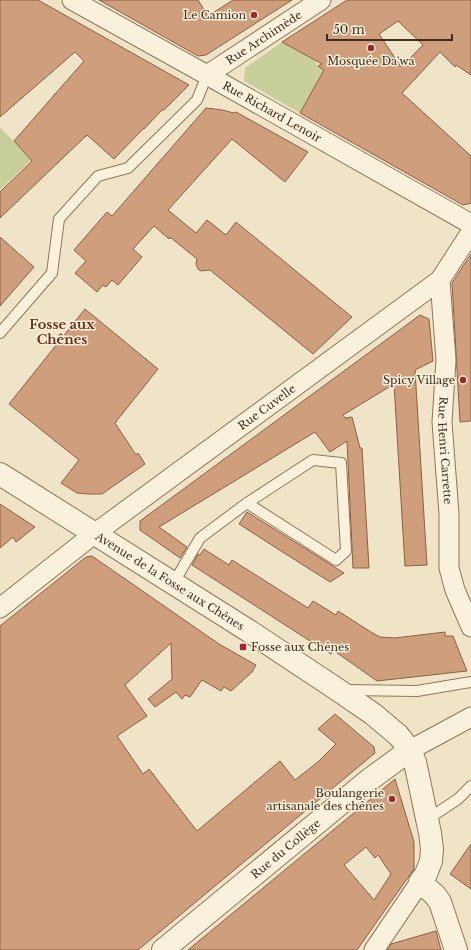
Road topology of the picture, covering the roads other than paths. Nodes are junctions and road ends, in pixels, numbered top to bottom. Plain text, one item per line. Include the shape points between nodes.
1 (72, 0) edge
2 (321, 0) edge
3 (207, 74) junction
4 (471, 224) edge
5 (471, 232) edge
6 (440, 280) junction
7 (0, 333) edge
8 (0, 474) edge
9 (247, 503) junction
10 (94, 534) junction
11 (173, 584) junction
12 (0, 608) edge
13 (471, 626) edge
14 (471, 682) edge
15 (338, 690) junction
16 (471, 718) edge
17 (410, 750) junction
18 (471, 786) edge
19 (428, 818) junction
20 (420, 882) junction
21 (163, 950) edge
22 (374, 950) edge
23 (456, 950) edge

1 - 3 street, Rue Richard Lenoir
2 - 3 street, Rue Archimède
3 - 4 street, Rue Richard Lenoir
3 - 7 lane via 197,100 128,168 98,176 59,219 52,273
5 - 6 street
6 - 10 street, Rue Cuvelle
6 - 13 street, Rue Henri Carrette via 446,360 442,422 449,514 449,568 455,590
8 - 10 street, Avenue de la Fosse aux Chênes
9 - 9 lane via 313,460 341,463 346,551 336,560
9 - 11 lane via 200,538
10 - 11 street, Avenue de la Fosse aux Chênes
10 - 12 street, Rue Cuvelle
11 - 15 street, Avenue de la Fosse aux Chênes
14 - 15 lane via 418,691
15 - 17 street, Avenue de la Fosse aux Chênes via 393,730
16 - 17 street
17 - 19 street, Avenue de la Fosse aux Chênes via 418,770
17 - 21 street, Rue du Collège via 369,780
18 - 19 lane via 458,799
19 - 20 street, Avenue de la Fosse aux Chênes via 432,855
20 - 22 street
20 - 23 street via 440,902

